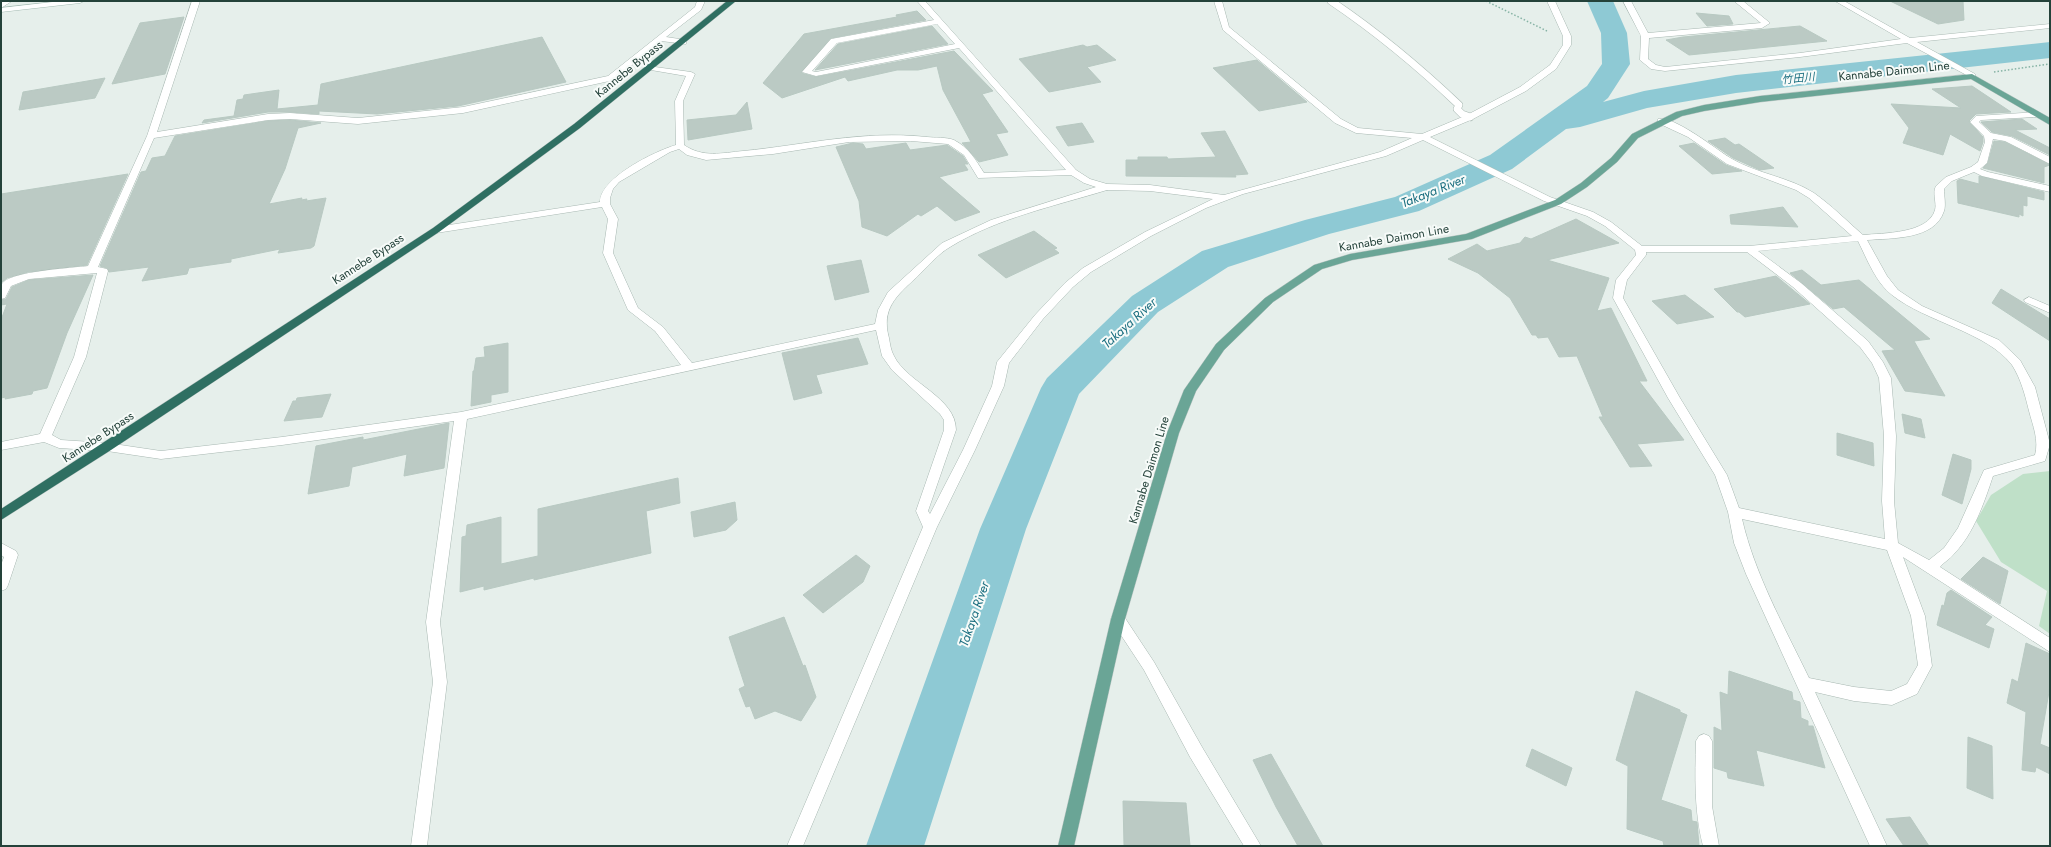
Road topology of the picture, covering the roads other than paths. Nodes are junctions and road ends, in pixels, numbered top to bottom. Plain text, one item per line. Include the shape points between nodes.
1 (8, 1) edge
2 (80, 1) edge
3 (196, 1) edge
4 (701, 1) edge
5 (732, 1) edge
6 (921, 1) edge
7 (1218, 1) edge
8 (1331, 1) edge
9 (1551, 1) edge
10 (1628, 1) edge
11 (1738, 1) edge
12 (1839, 1) edge
13 (1, 6) edge
14 (1, 10) edge
15 (939, 21) junction
16 (2050, 26) edge
17 (1645, 36) junction
18 (660, 39) junction
19 (1911, 41) junction
20 (683, 42) junction
21 (962, 45) junction
22 (651, 68) junction
23 (1969, 74) junction
24 (2036, 114) junction
25 (1470, 117) junction
26 (1661, 121) junction
27 (2050, 122) edge
28 (1988, 135) junction
29 (151, 136) junction
30 (1425, 138) junction
31 (680, 146) junction
32 (2050, 161) edge
33 (1974, 169) junction
34 (1073, 172) junction
35 (1106, 187) junction
36 (2050, 189) edge
37 (1222, 197) junction
38 (1552, 201) junction
39 (605, 204) junction
40 (436, 230) junction
41 (1861, 238) junction
42 (1640, 249) junction
43 (1749, 249) junction
44 (92, 269) junction
45 (1, 296) edge
46 (2029, 300) dead end
47 (2050, 310) edge
48 (880, 326) junction
49 (688, 366) junction
50 (461, 416) junction
51 (45, 438) junction
52 (1, 446) edge
53 (107, 447) junction
54 (1734, 512) junction
55 (1, 515) edge
56 (930, 527) junction
57 (1892, 546) junction
58 (1, 548) edge
59 (1931, 568) junction
60 (1, 585) edge
61 (1118, 619) junction
62 (2050, 646) edge
63 (1806, 684) junction
64 (1704, 741) dead end
65 (419, 846) edge
66 (794, 846) edge
67 (1066, 846) edge
68 (1253, 846) edge
69 (1710, 846) edge
70 (1879, 846) edge

1 - 13 street
2 - 14 street
3 - 29 street
4 - 18 street via 698,8
5 - 20 highway, Kannebe Bypass
6 - 15 street
7 - 30 street via 1226,28 1338,122 1356,130
8 - 25 lane via 1439,86 1459,105 1458,109 1462,114
9 - 25 street via 1567,36 1567,45 1553,67 1523,89
10 - 17 street
11 - 17 street via 1766,23 1762,26
12 - 19 street
15 - 21 street
15 - 21 street via 834,41 806,72 816,74
16 - 19 street
17 - 19 street via 1644,60 1654,67 1665,69
18 - 20 street
18 - 29 street via 611,78 463,110 358,121 268,117
19 - 23 street
20 - 22 highway, Kannebe Bypass
21 - 34 street
22 - 31 street via 691,74 679,101
22 - 40 highway, Kannebe Bypass
23 - 24 main road
23 - 26 main road, Kannabe Daimon Line via 1753,100 1698,109
24 - 27 main road
24 - 28 street via 1979,118 1974,122
25 - 30 street
26 - 38 main road, Kannabe Daimon Line via 1635,136 1608,165 1572,195
26 - 41 street via 1691,135 1730,162 1799,188
28 - 32 street via 2008,139
28 - 33 street via 1989,142 1982,163
29 - 44 street
30 - 37 street via 1383,154
30 - 38 street
31 - 34 street via 690,153 706,157 774,151 849,139 911,138 950,142 967,153 981,176
31 - 39 street via 667,150 616,180 608,189
33 - 36 street via 1985,174
33 - 41 street via 1949,179 1939,188 1940,210 1932,224 1909,233
34 - 35 street via 1087,181
35 - 37 street via 1150,188
35 - 48 street via 994,222 946,245 892,294 883,310
37 - 56 street via 1148,234 1087,270 1039,317 1003,362 998,386
38 - 42 street via 1576,208 1608,224
38 - 61 main road, Kannabe Daimon Line via 1468,237 1350,257 1318,267 1269,300 1220,347 1190,390 1173,433
39 - 40 street
39 - 49 street via 613,219 608,253 634,310 659,329
40 - 53 highway, Kannebe Bypass
41 - 43 street
41 - 59 street via 1882,277 1894,292 1918,308 1995,344 2016,363 2029,387 2044,444 2041,458 1988,473 1976,509 1951,550
42 - 43 street
42 - 54 street via 1640,255 1619,285 1618,298 1721,475
43 - 57 street via 1797,285 1864,344 1877,362 1884,378 1890,436 1888,501
44 - 45 street via 27,276 7,284
44 - 51 street via 103,271 100,286 80,357
46 - 47 street
48 - 49 street
48 - 56 street via 888,356 896,367 944,411 950,420 950,430 922,511
49 - 50 street
50 - 53 street via 161,455
50 - 65 street via 433,622 440,682
51 - 52 street
51 - 53 street via 59,444
53 - 55 highway, Kannebe Bypass
54 - 57 street
54 - 63 street via 1753,574
56 - 66 street
57 - 59 street
57 - 63 street via 1918,616 1925,666 1912,689 1892,698
58 - 60 street via 12,555
59 - 62 street via 2014,620
61 - 67 main road, Kannabe Daimon Line
61 - 68 street via 1149,666 1196,752
63 - 70 street
64 - 69 street via 1704,822

